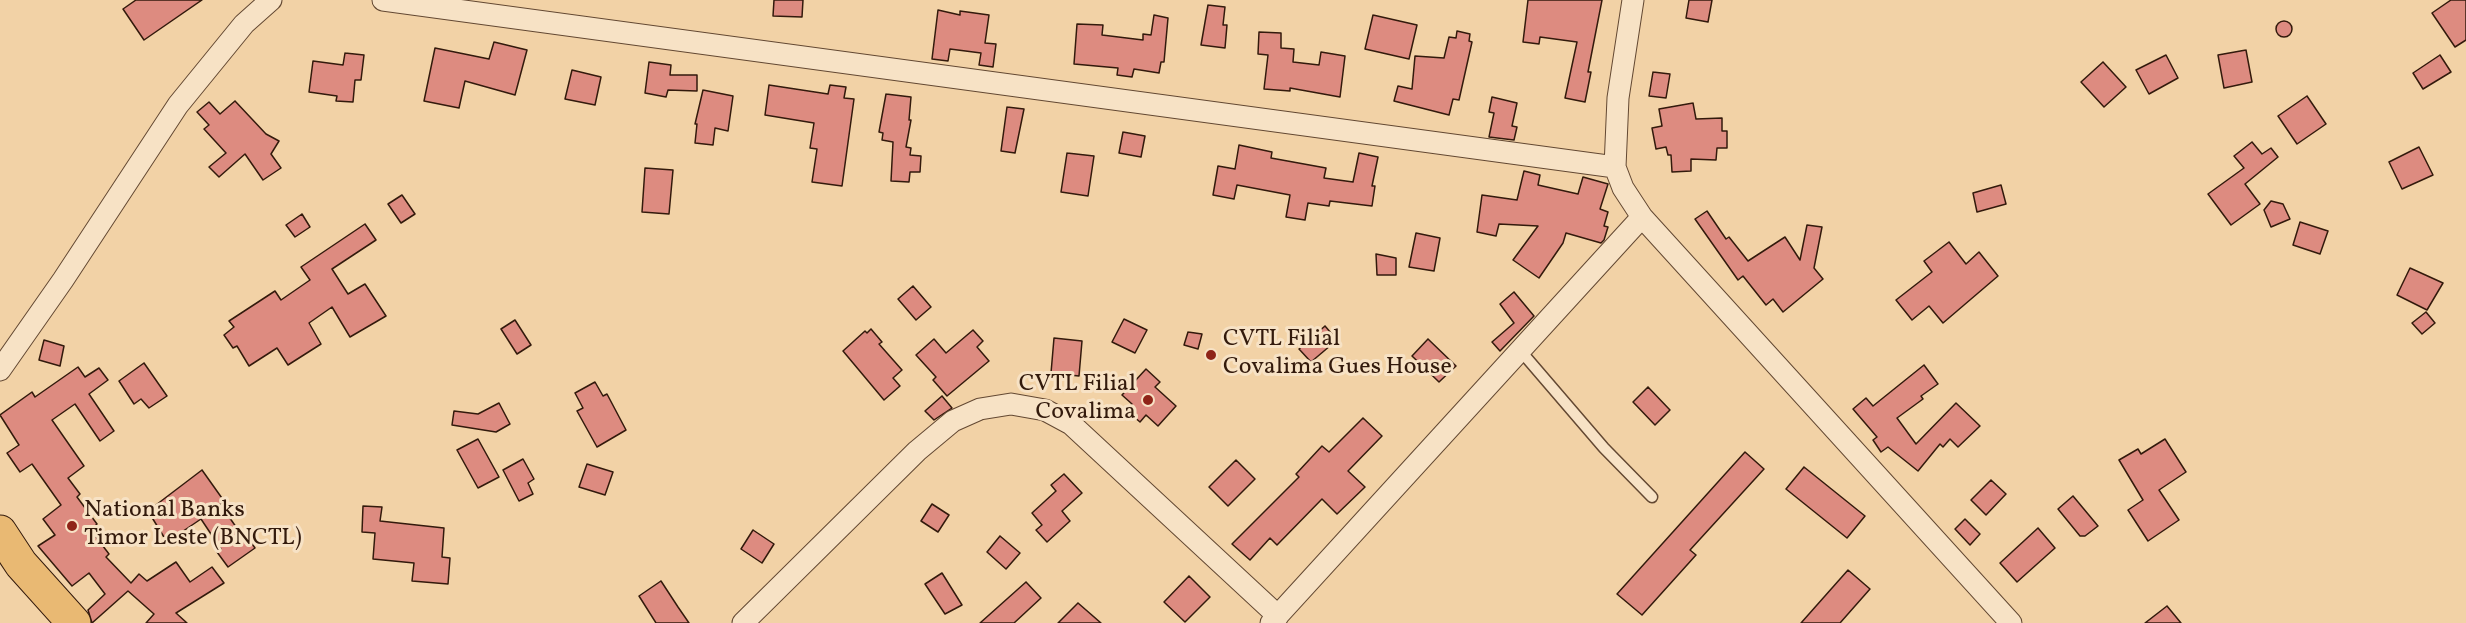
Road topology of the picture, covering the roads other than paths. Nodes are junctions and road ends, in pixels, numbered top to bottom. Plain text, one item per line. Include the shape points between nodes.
1 (271, 0) edge
2 (383, 0) edge
3 (1633, 0) edge
4 (1615, 167) junction
5 (1642, 217) junction
6 (1519, 349) junction
7 (0, 370) edge
8 (1652, 497) dead end
9 (0, 532) edge
10 (1274, 619) edge
11 (74, 623) edge
12 (744, 623) edge
13 (2012, 623) edge

1 - 7 street via 244,24 178,105
2 - 4 street
3 - 4 street via 1618,98
4 - 5 street
5 - 6 street
5 - 13 street
6 - 8 lane
6 - 10 street
9 - 11 main road via 21,564
10 - 12 street via 1071,424 1045,410 1011,404 980,409 953,421 917,451

